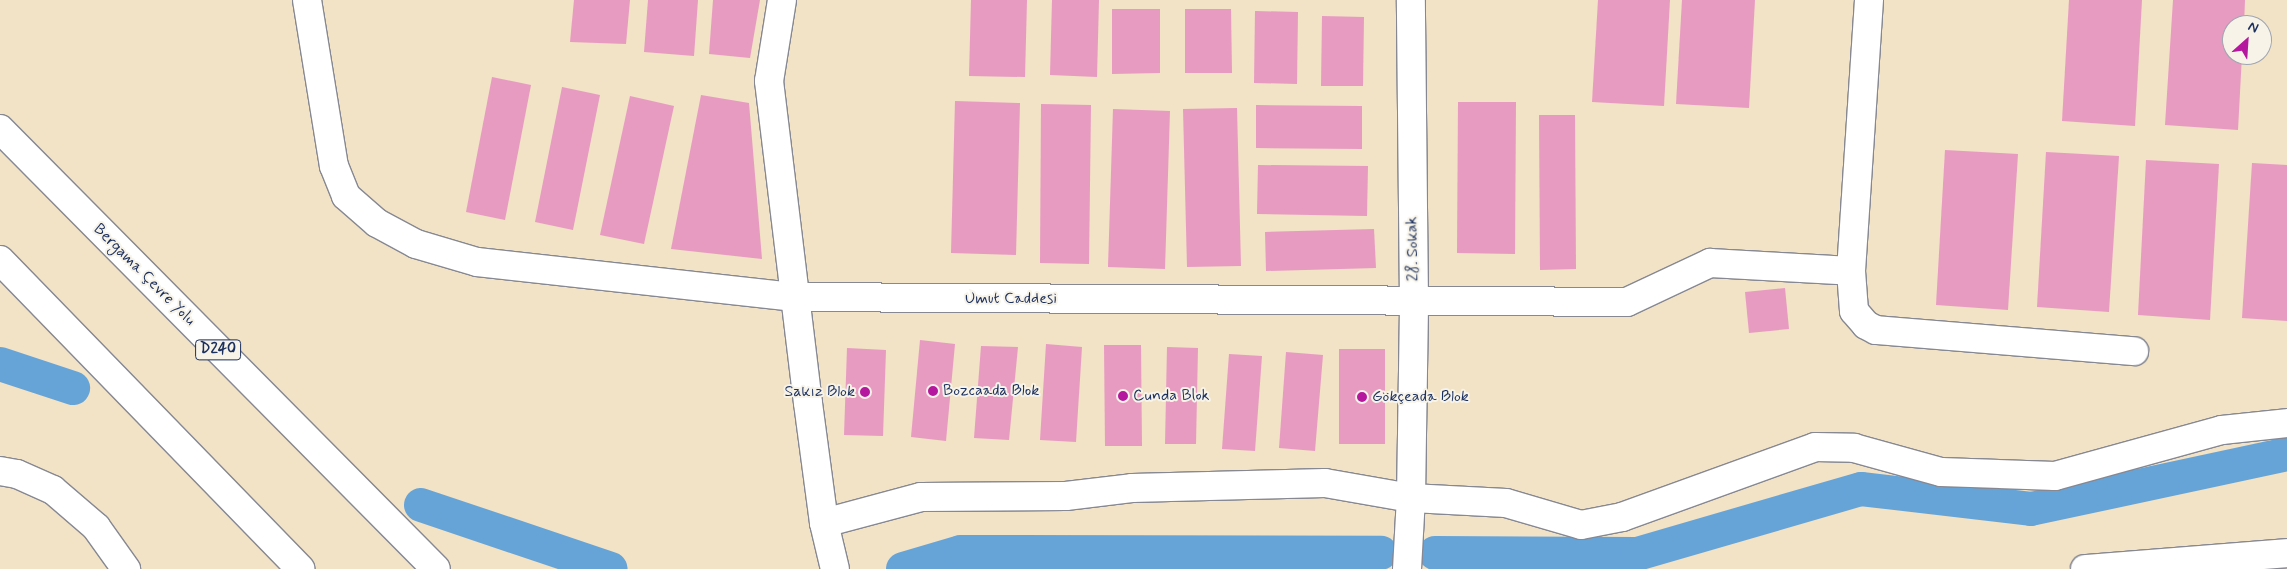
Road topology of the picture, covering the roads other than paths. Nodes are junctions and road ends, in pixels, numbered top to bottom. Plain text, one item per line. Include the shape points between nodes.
1 (307, 0) edge
2 (782, 0) edge
3 (1411, 0) edge
4 (1869, 0) edge
5 (0, 129) edge
6 (0, 260) edge
7 (1851, 271) junction
8 (795, 297) junction
9 (1414, 302) junction
10 (2134, 351) dead end
11 (2287, 423) edge
12 (0, 471) edge
13 (1411, 498) junction
14 (824, 523) junction
15 (2287, 553) edge
16 (126, 569) edge
17 (300, 569) edge
18 (436, 569) edge
19 (835, 569) edge
20 (1407, 569) edge
21 (2085, 569) edge

1 - 8 main road, Umut Caddesi via 334,166 346,196 377,223 416,244 477,262
2 - 8 main road via 769,81
3 - 9 main road, 28. Sokak
4 - 7 main road
5 - 18 main road, Bergama Çevre Yolu / D240
6 - 17 main road
7 - 9 main road, Umut Caddesi via 1710,262 1627,302
7 - 10 main road via 1854,311 1866,325 1876,330
8 - 9 main road, Umut Caddesi
8 - 14 main road
9 - 13 main road, 28. Sokak
11 - 13 main road via 2222,430 2055,476 1941,472 1854,448 1815,447 1622,517 1581,525 1506,503
12 - 16 main road via 17,474 53,490 96,527
13 - 14 main road via 1325,483 1132,488 1066,496 921,496
13 - 20 main road, 28. Sokak
14 - 19 main road
15 - 21 main road

